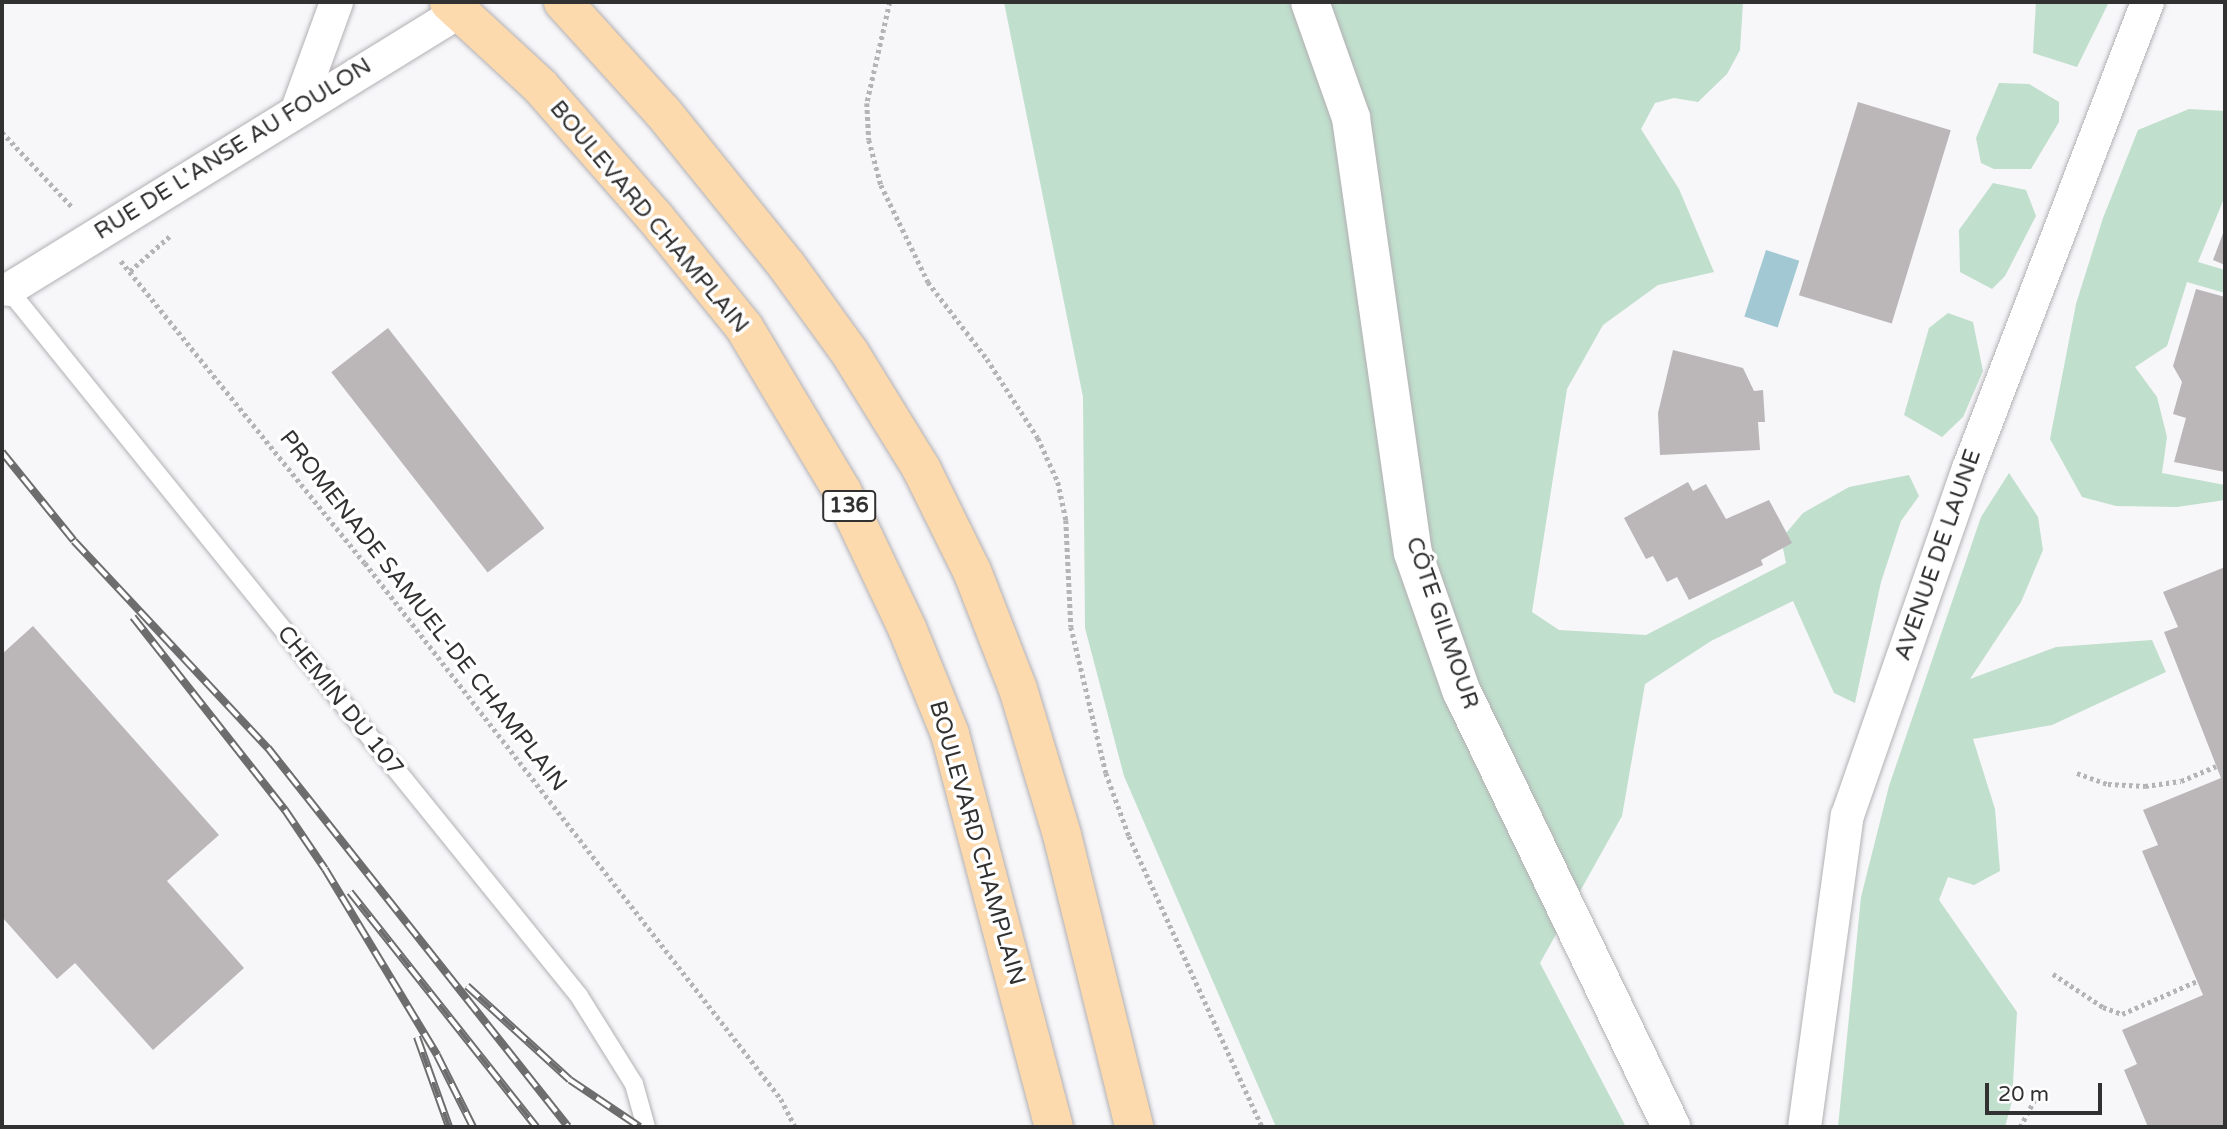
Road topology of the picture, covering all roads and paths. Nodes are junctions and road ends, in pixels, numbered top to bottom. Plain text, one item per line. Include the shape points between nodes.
1 (336, 2) edge
2 (563, 2) edge
3 (890, 2) edge
4 (1310, 2) edge
5 (2147, 2) edge
6 (461, 5) edge
7 (297, 109) junction
8 (2, 132) edge
9 (97, 234) junction
10 (172, 234) dead end
11 (130, 271) junction
12 (5, 291) edge
13 (2216, 766) dead end
14 (2077, 773) dead end
15 (2053, 974) dead end
16 (2197, 981) dead end
17 (2035, 1099) dead end
18 (1131, 1114) edge
19 (1051, 1116) edge
20 (646, 1127) edge
21 (795, 1127) edge
22 (1262, 1127) edge
23 (1671, 1127) edge
24 (1804, 1127) edge
25 (2020, 1127) edge

1 - 7 street
2 - 18 main road via 678,130 788,266 850,353 921,468 972,571 1017,689 1062,835
3 - 22 path via 867,103 869,140 881,185 928,282 987,359 1038,438 1058,482 1066,520 1071,627 1105,773 1129,836
4 - 23 street, CÔTE GILMOUR via 1351,118 1413,553 1461,690
5 - 24 street, AVENUE DE LAUNE via 1968,468 1847,815
6 - 7 street, RUE DE L'ANSE AU FOULON
6 - 19 main road, BOULEVARD CHAMPLAIN / 136 via 540,86 727,307 842,491 907,628 950,734
7 - 9 street, RUE DE L'ANSE AU FOULON
8 - 9 path, PROMENADE SAMUEL-DE CHAMPLAIN
9 - 11 path, PROMENADE SAMUEL-DE CHAMPLAIN
9 - 12 street, RUE DE L'ANSE AU FOULON
10 - 11 path
11 - 21 path, PROMENADE SAMUEL-DE CHAMPLAIN via 365,563 781,1099
12 - 20 lane, CHEMIN DU 107 via 579,996 634,1084
13 - 14 path via 2181,781 2145,786 2108,784
15 - 16 path via 2122,1014
17 - 25 path

